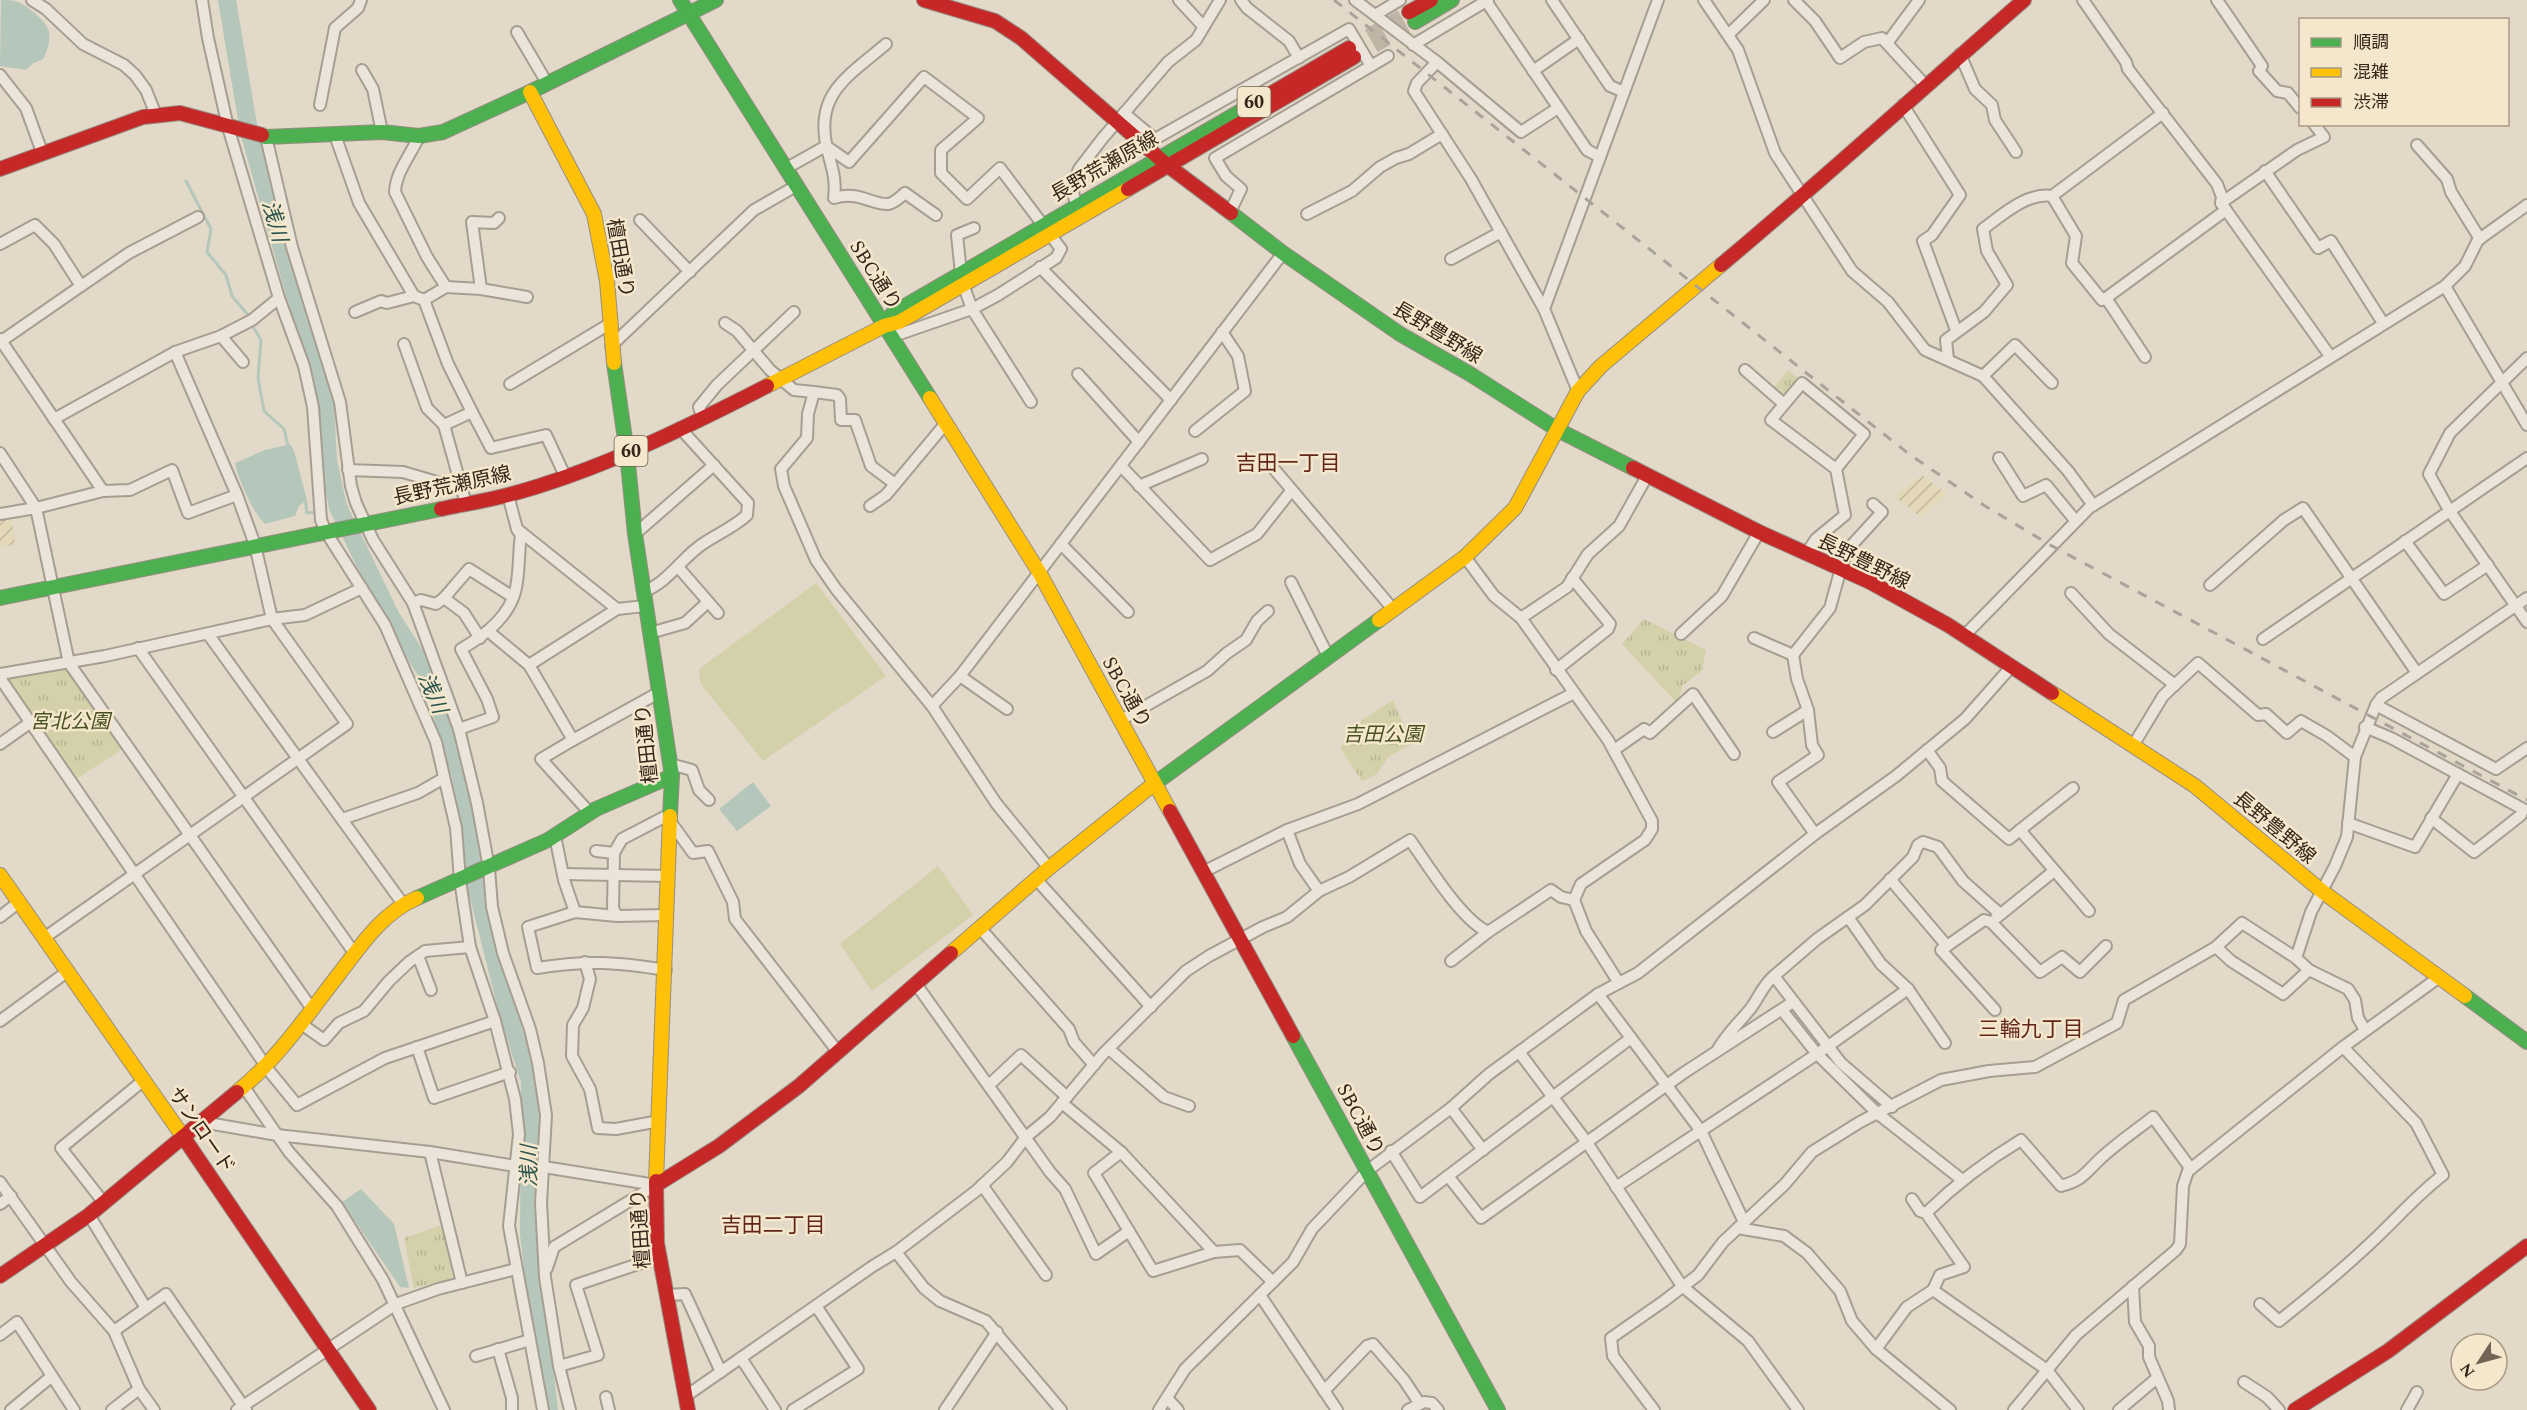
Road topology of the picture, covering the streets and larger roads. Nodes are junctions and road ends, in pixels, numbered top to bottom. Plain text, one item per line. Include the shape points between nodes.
1 (32, 0) edge
2 (202, 0) edge
3 (361, 0) edge
4 (680, 0) edge
5 (716, 0) edge
6 (924, 0) edge
7 (1179, 0) edge
8 (1220, 0) edge
9 (1241, 0) edge
10 (1355, 0) edge
11 (1400, 0) edge
12 (1431, 0) edge
13 (1452, 0) edge
14 (1552, 0) edge
15 (1658, 0) edge
16 (1704, 0) edge
17 (1764, 0) edge
18 (1794, 0) edge
19 (1919, 0) edge
20 (2024, 0) edge
21 (2083, 0) edge
22 (2217, 0) edge
23 (1487, 1) edge
24 (48, 5) edge
25 (688, 13) junction
26 (1375, 15) junction
27 (1203, 27) junction
28 (517, 32) dead end
29 (1729, 34) junction
30 (1579, 39) junction
31 (1888, 42) junction
32 (886, 44) dead end
33 (1413, 45) junction
34 (1352, 52) tunnel mouth
35 (1960, 54) junction
36 (1388, 56) dead end
37 (1299, 58) junction
38 (1437, 62) junction
39 (1371, 66) junction
40 (362, 70) dead end
41 (1533, 71) junction
42 (0, 75) edge
43 (547, 83) junction
44 (1925, 85) junction
45 (530, 92) junction
46 (1624, 92) junction
47 (320, 105) dead end
48 (1903, 105) junction
49 (2299, 106) edge
50 (1558, 108) junction
51 (2163, 113) junction
52 (156, 115) junction
53 (1121, 117) junction
54 (2316, 126) edge
55 (231, 127) junction
56 (382, 132) junction
57 (335, 135) junction
58 (1442, 135) junction
59 (264, 136) junction
60 (420, 136) junction
61 (2417, 145) dead end
62 (826, 146) junction
63 (42, 152) junction
64 (2016, 152) dead end
65 (1600, 157) junction
66 (1162, 161) junction
67 (0, 169) edge
68 (785, 169) junction
69 (2265, 171) junction
70 (796, 186) junction
71 (2052, 196) junction
72 (1803, 197) junction
73 (1076, 205) junction
74 (2527, 205) edge
75 (2223, 206) junction
76 (1230, 212) junction
77 (936, 214) dead end
78 (1307, 214) dead end
79 (198, 217) dead end
80 (499, 218) dead end
81 (640, 220) dead end
82 (974, 228) dead end
83 (1046, 229) junction
84 (1501, 232) junction
85 (2480, 239) junction
86 (0, 244) edge
87 (1283, 253) junction
88 (1451, 259) dead end
89 (1040, 267) junction
90 (690, 272) junction
91 (962, 279) junction
92 (81, 286) junction
93 (2445, 286) junction
94 (446, 287) junction
95 (481, 289) junction
96 (527, 297) dead end
97 (279, 298) junction
98 (419, 298) junction
99 (2106, 298) junction
100 (972, 309) junction
101 (1544, 309) junction
102 (355, 312) dead end
103 (794, 312) dead end
104 (611, 323) junction
105 (2383, 323) junction
106 (725, 324) dead end
107 (1956, 330) junction
108 (888, 332) junction
109 (1222, 332) junction
110 (221, 336) junction
111 (0, 340) edge
112 (404, 344) dead end
113 (611, 346) junction
114 (755, 350) junction
115 (175, 352) junction
116 (2330, 356) junction
117 (2145, 357) dead end
118 (2527, 358) edge
119 (1948, 359) junction
120 (243, 362) dead end
121 (1745, 370) dead end
122 (1078, 374) dead end
123 (1983, 376) junction
124 (783, 378) junction
125 (2052, 383) dead end
126 (510, 384) dead end
127 (2501, 385) junction
128 (1578, 391) junction
129 (814, 392) junction
130 (1170, 400) junction
131 (1031, 402) dead end
132 (1784, 404) junction
133 (472, 412) junction
134 (702, 417) junction
135 (54, 419) junction
136 (946, 423) junction
137 (444, 424) junction
138 (2527, 425) edge
139 (680, 428) junction
140 (1558, 430) junction
141 (1196, 431) dead end
142 (1139, 442) junction
143 (0, 453) edge
144 (627, 453) junction
145 (1999, 458) dead end
146 (2527, 458) edge
147 (1202, 459) dead end
148 (1269, 464) dead end
149 (714, 465) junction
150 (1120, 466) junction
151 (348, 470) junction
152 (1836, 470) junction
153 (1647, 477) junction
154 (566, 478) junction
155 (895, 484) junction
156 (462, 485) junction
157 (1139, 486) junction
158 (103, 491) junction
159 (1292, 492) junction
160 (237, 495) junction
161 (508, 495) junction
162 (466, 504) junction
163 (1873, 504) dead end
164 (2093, 505) junction
165 (870, 506) dead end
166 (36, 508) junction
167 (2449, 510) junction
168 (0, 514) edge
169 (2075, 520) junction
170 (362, 524) junction
171 (517, 528) junction
172 (329, 531) junction
173 (1759, 532) junction
174 (635, 534) junction
175 (2406, 541) junction
176 (1061, 544) junction
177 (255, 545) junction
178 (1806, 554) junction
179 (1465, 557) junction
180 (2488, 565) junction
181 (678, 567) junction
182 (1841, 568) junction
183 (1039, 572) junction
184 (2350, 577) junction
185 (1572, 578) junction
186 (1291, 582) dead end
187 (2210, 585) dead end
188 (52, 588) junction
189 (362, 588) junction
190 (643, 592) junction
191 (2071, 593) dead end
192 (513, 597) junction
193 (0, 598) edge
194 (444, 598) junction
195 (2527, 598) edge
196 (708, 602) junction
197 (413, 603) junction
198 (2516, 605) junction
199 (645, 606) junction
200 (1392, 608) junction
201 (617, 609) junction
202 (1268, 611) dead end
203 (1128, 612) dead end
204 (718, 613) dead end
205 (1521, 618) junction
206 (272, 619) junction
207 (2527, 622) edge
208 (650, 633) junction
209 (208, 634) junction
210 (1681, 634) dead end
211 (484, 635) junction
212 (1964, 636) junction
213 (1754, 638) dead end
214 (2263, 639) dead end
215 (138, 648) junction
216 (1793, 655) junction
217 (1328, 656) junction
218 (69, 663) junction
219 (529, 665) junction
220 (2010, 667) junction
221 (1556, 670) junction
222 (2417, 673) junction
223 (0, 676) edge
224 (960, 676) junction
225 (2175, 685) junction
226 (660, 692) junction
227 (1574, 693) junction
228 (932, 705) junction
229 (2376, 705) junction
230 (1007, 710) dead end
231 (1808, 710) junction
232 (1120, 720) junction
233 (31, 722) junction
234 (2366, 727) junction
235 (459, 729) junction
236 (1773, 732) dead end
237 (573, 740) junction
238 (0, 744) edge
239 (2133, 744) junction
240 (2527, 748) edge
241 (1614, 750) junction
242 (1927, 750) junction
243 (1734, 754) dead end
244 (2355, 757) junction
245 (299, 759) junction
246 (671, 770) junction
247 (2458, 774) junction
248 (444, 778) junction
249 (1155, 783) junction
250 (2073, 788) dead end
251 (244, 798) junction
252 (709, 800) dead end
253 (590, 813) junction
254 (670, 817) junction
255 (2432, 818) junction
256 (342, 819) junction
257 (2348, 823) junction
258 (1287, 830) junction
259 (2020, 830) junction
260 (1815, 834) junction
261 (190, 836) junction
262 (555, 836) junction
263 (596, 850) dead end
264 (614, 853) junction
265 (1049, 868) junction
266 (487, 869) junction
267 (2054, 871) junction
268 (1203, 872) junction
269 (135, 874) junction
270 (563, 874) junction
271 (0, 875) edge
272 (614, 875) junction
273 (669, 876) junction
274 (462, 879) junction
275 (1036, 879) junction
276 (1890, 879) junction
277 (1319, 891) junction
278 (2323, 892) junction
279 (1574, 900) junction
280 (19, 902) junction
281 (403, 904) junction
282 (2089, 911) dead end
283 (575, 912) junction
284 (2000, 914) junction
285 (667, 915) junction
286 (617, 916) junction
287 (0, 917) edge
288 (1848, 917) junction
289 (1991, 922) junction
290 (980, 928) junction
291 (1488, 932) junction
292 (44, 938) junction
293 (1241, 938) junction
294 (1947, 946) junction
295 (2106, 946) dead end
296 (470, 947) junction
297 (2216, 947) junction
298 (354, 954) junction
299 (418, 956) junction
300 (2296, 958) junction
301 (1451, 961) dead end
302 (585, 962) junction
303 (666, 970) junction
304 (2309, 970) junction
305 (68, 971) junction
306 (1774, 976) junction
307 (2438, 978) junction
308 (1619, 983) junction
309 (916, 984) junction
310 (1908, 989) junction
311 (431, 990) dead end
312 (1598, 994) junction
313 (1793, 1002) junction
314 (1151, 1007) junction
315 (312, 1009) junction
316 (1782, 1010) junction
317 (1995, 1010) dead end
318 (0, 1021) edge
319 (495, 1021) junction
320 (300, 1023) junction
321 (2365, 1030) junction
322 (1631, 1038) junction
323 (2527, 1042) edge
324 (1945, 1043) dead end
325 (1827, 1045) junction
326 (417, 1047) junction
327 (2343, 1047) junction
328 (1109, 1049) junction
329 (1717, 1051) junction
330 (838, 1052) junction
331 (1519, 1052) junction
332 (1817, 1053) junction
333 (266, 1065) junction
334 (1094, 1065) junction
335 (510, 1072) junction
336 (144, 1080) junction
337 (989, 1085) junction
338 (1667, 1086) junction
339 (244, 1088) junction
340 (1552, 1098) junction
341 (1065, 1100) junction
342 (1189, 1106) dead end
343 (1892, 1107) junction
344 (1451, 1108) junction
345 (1877, 1113) junction
346 (659, 1121) junction
347 (202, 1122) junction
348 (1701, 1131) junction
349 (183, 1136) junction
350 (276, 1136) junction
351 (1026, 1137) junction
352 (1586, 1141) junction
353 (1483, 1150) junction
354 (1391, 1151) junction
355 (430, 1152) junction
356 (1121, 1152) junction
357 (515, 1166) junction
358 (544, 1167) junction
359 (2191, 1169) junction
360 (1367, 1171) junction
361 (1448, 1176) junction
362 (1962, 1179) junction
363 (0, 1182) edge
364 (656, 1185) junction
365 (982, 1185) junction
366 (1616, 1187) junction
367 (11, 1196) junction
368 (1912, 1199) dead end
369 (104, 1203) junction
370 (0, 1204) edge
371 (1926, 1213) junction
372 (89, 1215) junction
373 (1741, 1225) junction
374 (1129, 1231) junction
375 (47, 1245) junction
376 (2527, 1246) edge
377 (896, 1252) junction
378 (1214, 1252) junction
379 (659, 1257) junction
380 (516, 1269) junction
381 (1046, 1275) dead end
382 (0, 1276) edge
383 (544, 1277) junction
384 (1273, 1282) junction
385 (462, 1283) junction
386 (1682, 1286) junction
387 (2133, 1286) junction
388 (1933, 1290) junction
389 (666, 1295) junction
390 (1260, 1295) junction
391 (396, 1304) junction
392 (2260, 1304) dead end
393 (816, 1306) junction
394 (146, 1308) junction
395 (114, 1331) junction
396 (997, 1332) junction
397 (0, 1335) edge
398 (530, 1340) junction
399 (327, 1348) junction
400 (498, 1349) junction
401 (1876, 1349) junction
402 (476, 1356) dead end
403 (741, 1358) junction
404 (559, 1366) junction
405 (2047, 1370) junction
406 (721, 1372) junction
407 (52, 1376) junction
408 (2157, 1378) junction
409 (2244, 1382) dead end
410 (140, 1389) junction
411 (1324, 1391) junction
412 (2417, 1392) dead end
413 (606, 1397) dead end
414 (1168, 1399) junction
415 (687, 1403) edge
416 (1420, 1404) junction
417 (242, 1409) edge
418 (11, 1410) edge
419 (74, 1410) edge
420 (112, 1410) edge
421 (154, 1410) edge
422 (369, 1410) edge
423 (444, 1410) edge
424 (512, 1410) edge
425 (543, 1410) edge
426 (570, 1410) edge
427 (609, 1410) edge
428 (775, 1410) edge
429 (793, 1410) edge
430 (945, 1410) edge
431 (1061, 1410) edge
432 (1159, 1410) edge
433 (1178, 1410) edge
434 (1337, 1410) edge
435 (1408, 1410) edge
436 (1438, 1410) edge
437 (1498, 1410) edge
438 (1654, 1410) edge
439 (1798, 1410) edge
440 (1950, 1410) edge
441 (2014, 1410) edge
442 (2078, 1410) edge
443 (2119, 1410) edge
444 (2169, 1410) edge
445 (2278, 1410) edge
446 (2295, 1410) edge
447 (2407, 1410) edge

1 - 24 street
2 - 55 street
3 - 47 street via 358,8 335,28
4 - 25 street, SBC通り
5 - 25 street
6 - 53 street, 長野豊野線 via 967,11 1004,27
7 - 27 street
8 - 27 street
9 - 37 street via 1289,41
10 - 26 street
11 - 26 street
12 - 13 street via 1412,17
14 - 30 street
15 - 46 street
16 - 29 street
17 - 29 street
18 - 31 street via 1815,21 1840,58 1864,42 1882,38
19 - 31 street
20 - 35 street
21 - 51 street via 2128,69
22 - 49 street via 2262,66 2259,71 2277,91 2288,93
23 - 33 street
23 - 41 street
24 - 52 street via 84,44 135,75
25 - 43 street
25 - 68 street, SBC通り
26 - 33 street
27 - 53 street via 1196,40 1168,62
28 - 43 street
29 - 72 street via 1775,153
30 - 41 street
30 - 46 street via 1610,86
31 - 44 street
32 - 62 street via 828,100 823,119
33 - 38 street
34 - 66 street, 長野荒瀬原線 / 60
35 - 44 street
35 - 64 street via 1975,89 1992,105 1995,120
36 - 39 street
37 - 39 street via 1349,29
37 - 53 street via 1155,139
38 - 50 street via 1521,132
38 - 58 street via 1414,91
39 - 76 street via 1215,158 1226,176 1241,189
40 - 56 street via 373,89
41 - 50 street
42 - 63 street via 26,108
43 - 45 street
44 - 48 street
45 - 60 street via 443,132
45 - 104 street, 檀田通り via 594,214 608,281
46 - 65 street
48 - 72 street
48 - 107 street via 1960,195 1932,235 1923,241
50 - 65 street via 1587,150
51 - 71 street
51 - 75 street via 2217,184
52 - 55 street via 180,113
52 - 63 street
53 - 66 street, 長野豊野線
53 - 73 street via 1079,169 1072,188
54 - 69 street via 2324,137
55 - 59 street
55 - 97 street
56 - 57 street
56 - 60 street
57 - 59 street
57 - 98 street via 359,203
58 - 78 street via 1380,167 1352,191
58 - 84 street
59 - 151 street via 292,247 340,402
60 - 94 street via 396,178 395,192
61 - 85 street via 2447,179
62 - 68 street
62 - 77 street via 836,182 834,198 866,197 887,204 905,193
62 - 83 street via 849,162 924,77 978,118 941,150 941,172 967,199 1000,168
63 - 67 street
65 - 101 street
66 - 73 street, 長野荒瀬原線 / 60
66 - 76 street, 長野豊野線
66 - 83 street, 長野荒瀬原線 / 60
68 - 70 street, SBC通り
69 - 75 street
69 - 105 street via 2318,248 2331,241
70 - 90 street via 754,210
70 - 108 street, SBC通り
71 - 99 street via 2076,236 2072,263 2102,300
71 - 107 street via 2041,194 1983,229 1987,251 2007,285 1984,312
72 - 119 street via 1852,271 1888,302 1925,350
72 - 128 street via 1601,366
73 - 83 street, 長野荒瀬原線 / 60
74 - 85 street
75 - 99 street
75 - 116 street
76 - 87 street, 長野豊野線
79 - 92 street via 129,253
80 - 95 street via 494,223 472,222
81 - 90 street
82 - 91 street via 957,235
83 - 89 street via 1061,249 1056,258
83 - 91 street, 長野荒瀬原線 / 60
84 - 88 street
84 - 101 street
85 - 93 street via 2465,266
86 - 92 street via 35,225 54,244
87 - 109 street
87 - 140 street, 長野豊野線 via 1400,334
89 - 100 street
89 - 130 street
90 - 113 street
91 - 100 street
91 - 108 street, 長野荒瀬原線 / 60 via 893,313
92 - 111 street
93 - 105 street
93 - 127 street
94 - 95 street
94 - 98 street
95 - 96 street
97 - 110 street via 252,320
97 - 172 street via 314,406 321,520
98 - 102 street via 381,301
98 - 133 street
99 - 117 street
100 - 108 street
100 - 131 street
101 - 128 street
103 - 114 street
104 - 113 street, 檀田通り
104 - 126 street
105 - 116 street
106 - 114 street
107 - 119 street via 1946,340
108 - 124 street, 長野荒瀬原線 / 60
108 - 136 street, SBC通り
109 - 130 street
109 - 141 street via 1238,356 1245,391
110 - 115 street
110 - 120 street
111 - 135 street
112 - 137 street via 427,408
113 - 144 street, 檀田通り
114 - 124 street via 770,370
114 - 134 street via 699,407
115 - 135 street
115 - 160 street
116 - 164 street
118 - 127 street
119 - 123 street
121 - 132 street
122 - 142 street
123 - 125 street via 2015,345
123 - 164 street via 2068,471
124 - 129 street via 794,390
124 - 134 street, 長野荒瀬原線 / 60
127 - 138 street
127 - 167 street via 2450,433 2429,474
128 - 140 street
129 - 155 street via 837,395 841,420 855,420 871,466
129 - 228 street via 807,438 780,469 784,486 816,560
130 - 142 street
132 - 152 street via 1771,420
132 - 152 street via 1802,383 1864,434
133 - 137 street
133 - 154 street via 491,448 546,435
134 - 139 street, 長野荒瀬原線 / 60
135 - 158 street
136 - 155 street
136 - 183 street, SBC通り
137 - 156 street
139 - 144 street, 長野荒瀬原線 / 60
139 - 149 street
140 - 153 street, 長野豊野線
140 - 179 street via 1515,508
142 - 150 street
143 - 166 street
144 - 154 street, 長野荒瀬原線 / 60
144 - 174 street, 檀田通り
145 - 169 street via 2023,496 2046,485
146 - 167 street
147 - 157 street
148 - 159 street
149 - 174 street
149 - 181 street via 748,503 747,515 733,528 703,543
150 - 157 street
150 - 176 street
151 - 156 street via 403,472 454,487
151 - 170 street
152 - 178 street via 1845,515 1816,539
153 - 173 street, 長野豊野線
153 - 185 street via 1619,525 1588,554
154 - 161 street, 長野荒瀬原線 / 60
155 - 165 street
156 - 162 street
157 - 159 street via 1210,560 1257,534
158 - 160 street via 130,490 172,470 188,513
158 - 166 street
159 - 200 street
160 - 177 street
161 - 162 street, 長野荒瀬原線 / 60
161 - 171 street
162 - 170 street, 長野荒瀬原線 / 60
163 - 182 street via 1882,512 1850,547
164 - 169 street
166 - 168 street
166 - 188 street
167 - 175 street
167 - 180 street
169 - 212 street
170 - 172 street, 長野荒瀬原線 / 60
170 - 197 street
171 - 192 street via 521,535
171 - 201 street
172 - 177 street, 長野荒瀬原線 / 60
172 - 189 street
173 - 178 street, 長野豊野線
173 - 210 street via 1722,596
174 - 190 street, 檀田通り
175 - 180 street via 2444,594
175 - 184 street
176 - 183 street
176 - 203 street
177 - 188 street, 長野荒瀬原線 / 60
177 - 206 street
178 - 182 street, 長野豊野線
179 - 200 street
179 - 205 street via 1494,596
180 - 198 street
181 - 190 street via 657,586
181 - 196 street
182 - 212 street, 長野豊野線
182 - 216 street via 1830,608
183 - 224 street
183 - 232 street, SBC通り
184 - 187 street via 2303,508
184 - 214 street
184 - 222 street
185 - 205 street via 1567,587
185 - 221 street via 1610,624
186 - 217 street
188 - 193 street, 長野荒瀬原線 / 60
188 - 218 street
189 - 206 street via 305,615
189 - 248 street via 385,625 432,732
190 - 199 street, 檀田通り
191 - 225 street via 2109,634
192 - 194 street via 469,569
192 - 211 street via 501,618
194 - 197 street via 436,604 421,600
194 - 211 street
195 - 198 street
196 - 204 street
196 - 208 street via 685,623
197 - 235 street
198 - 207 street
198 - 222 street
199 - 201 street
199 - 208 street, 檀田通り
200 - 217 street
201 - 219 street
202 - 232 street via 1246,640 1207,671
205 - 221 street
206 - 209 street
206 - 245 street via 347,724
208 - 226 street, 檀田通り
209 - 215 street
209 - 245 street
211 - 219 street
211 - 235 street via 461,649 493,717
212 - 220 street, 長野豊野線
213 - 216 street
215 - 218 street
215 - 251 street
216 - 231 street
217 - 249 street
218 - 223 street
218 - 261 street
219 - 237 street
220 - 239 street, 長野豊野線
220 - 242 street via 1965,719
221 - 227 street
222 - 229 street
223 - 233 street
224 - 228 street
224 - 230 street
225 - 239 street via 2163,696
225 - 244 street via 2198,663 2258,715 2266,714 2287,733 2301,721
226 - 237 street
226 - 246 street, 檀田通り
227 - 241 street
227 - 258 street via 1358,804
228 - 265 street via 996,803
229 - 234 street
229 - 240 street via 2496,770
231 - 236 street
231 - 260 street via 1812,745 1818,754 1778,782
232 - 249 street, SBC通り
233 - 238 street
233 - 269 street
234 - 244 street
234 - 247 street
235 - 266 street via 477,803
237 - 253 street via 541,759
239 - 278 street, 長野豊野線 via 2195,786
241 - 243 street via 1644,729 1650,733 1693,694
241 - 279 street via 1652,820 1652,829 1645,840 1581,884
242 - 259 street via 1940,768 1942,781 2008,839
242 - 260 street
244 - 257 street
245 - 251 street
245 - 256 street
246 - 252 street via 692,770 699,790
246 - 253 street
246 - 254 street, 檀田通り
247 - 255 street
247 - 255 street via 2523,809 2521,815 2474,852
248 - 256 street via 418,793
248 - 274 street via 456,828
249 - 265 street
249 - 268 street, SBC通り
250 - 259 street
251 - 261 street
251 - 298 street
253 - 262 street
254 - 264 street via 622,839
254 - 273 street, 檀田通り
254 - 330 street via 693,853 708,851 733,902 735,919
255 - 257 street via 2415,846
256 - 281 street
257 - 278 street via 2347,837
258 - 268 street
258 - 277 street via 1300,864
259 - 267 street
260 - 308 street via 1638,973
261 - 269 street
261 - 315 street
262 - 266 street
262 - 270 street
263 - 264 street
264 - 272 street
265 - 275 street
266 - 274 street
266 - 358 street via 502,952 538,1063 546,1115
267 - 282 street
267 - 284 street
268 - 293 street, SBC通り
269 - 292 street
269 - 333 street
270 - 272 street
270 - 283 street
271 - 280 street, サンロード
272 - 273 street
272 - 286 street via 613,909
273 - 285 street, 檀田通り
274 - 281 street
274 - 296 street
275 - 290 street
275 - 314 street
276 - 284 street via 1923,842 1938,848 1963,881
276 - 288 street
276 - 294 street
277 - 291 street via 1410,840 1448,893 1479,928
277 - 293 street via 1287,917
278 - 300 street via 2311,912
278 - 307 street, 長野豊野線
279 - 291 street via 1551,890
279 - 308 street via 1586,931
280 - 287 street
280 - 292 street, サンロード
281 - 298 street via 378,924
283 - 286 street
283 - 302 street via 528,927 537,968
284 - 289 street
285 - 286 street
285 - 303 street, 檀田通り
288 - 306 street
288 - 310 street via 1881,964
289 - 294 street via 1984,920
289 - 295 street via 2040,972 2062,957 2080,972
290 - 309 street
290 - 334 street via 1069,1029 1074,1042
291 - 301 street
292 - 305 street, サンロード
293 - 314 street via 1186,971
293 - 360 street, SBC通り
294 - 317 street via 1941,950
296 - 299 street via 425,951
296 - 319 street
297 - 300 street via 2242,923
297 - 304 street via 2283,994
297 - 343 street via 2124,1000 2117,1023 2052,1060 2035,1067 1941,1080
298 - 315 street
299 - 311 street
299 - 320 street via 389,981 364,1011 339,1023 324,1040
300 - 304 street
302 - 303 street via 620,962
302 - 346 street via 590,979 583,1008 573,1025 572,1056 590,1089 598,1128 616,1129
303 - 346 street, 檀田通り
304 - 321 street via 2348,989
305 - 318 street
305 - 336 street, サンロード
306 - 313 street
306 - 329 street
307 - 321 street
307 - 323 street, 長野豊野線
308 - 312 street
309 - 330 street
309 - 337 street
310 - 324 street
310 - 325 street
312 - 322 street
312 - 331 street
313 - 316 street
313 - 325 street
314 - 328 street
315 - 320 street
316 - 329 street
316 - 332 street
319 - 326 street
319 - 335 street
320 - 333 street
321 - 327 street
322 - 338 street
322 - 340 street
325 - 332 street
325 - 343 street via 1841,1063
326 - 333 street via 385,1058 297,1106
326 - 335 street via 434,1098
327 - 359 street
327 - 392 street via 2416,1123 2443,1175 2279,1321
328 - 334 street
328 - 342 street via 1164,1097
329 - 338 street
330 - 364 street via 719,1146
331 - 340 street
331 - 344 street
332 - 345 street
332 - 348 street
333 - 339 street
334 - 341 street
335 - 357 street via 519,1134
336 - 349 street, サンロード
336 - 369 street via 60,1148
337 - 341 street via 1021,1055
337 - 351 street
338 - 348 street
338 - 352 street
339 - 347 street
339 - 350 street
340 - 352 street
340 - 353 street
341 - 351 street
341 - 356 street
343 - 345 street
344 - 353 street
344 - 354 street
345 - 362 street
345 - 373 street via 1812,1152
346 - 364 street, 檀田通り
347 - 349 street
347 - 350 street
348 - 366 street
348 - 373 street
349 - 369 street
349 - 399 street, サンロード
350 - 355 street
350 - 391 street via 337,1206
351 - 365 street
351 - 374 street via 1065,1189 1096,1254
352 - 361 street via 1481,1218
352 - 366 street
353 - 361 street
354 - 360 street
354 - 361 street via 1420,1197
355 - 357 street
355 - 385 street
356 - 374 street via 1094,1173
356 - 378 street
357 - 380 street via 509,1226
358 - 364 street
358 - 383 street
359 - 362 street via 2153,1117 2076,1182 2061,1186 2021,1140
359 - 387 street via 2183,1186 2180,1244
360 - 384 street via 1312,1229 1293,1262
360 - 437 street, SBC通り
362 - 371 street
363 - 367 street
364 - 379 street, 檀田通り
364 - 383 street via 554,1247
365 - 377 street
365 - 381 street
366 - 386 street
367 - 370 street
367 - 375 street
368 - 371 street
369 - 372 street
371 - 388 street via 1964,1267 1940,1275
372 - 375 street
372 - 394 street
373 - 386 street via 1698,1275
373 - 401 street via 1784,1236 1807,1253 1840,1291 1852,1321
374 - 378 street via 1153,1271
375 - 382 street
375 - 395 street via 71,1282
376 - 446 street via 2388,1351
377 - 393 street
377 - 396 street via 924,1288 940,1301 980,1317
378 - 384 street via 1240,1250
379 - 389 street, 檀田通り
379 - 404 street via 576,1285 598,1355
380 - 385 street
380 - 398 street
383 - 404 street
384 - 390 street
385 - 391 street
386 - 438 street via 1611,1338 1613,1356
386 - 439 street via 1748,1341
387 - 405 street via 2076,1335
387 - 408 street via 2135,1322 2149,1346
388 - 401 street via 1907,1307
388 - 405 street
389 - 406 street via 686,1294
389 - 415 street, 檀田通り
390 - 411 street
390 - 414 street via 1185,1369
391 - 399 street
391 - 423 street
393 - 403 street
393 - 429 street via 858,1369
394 - 395 street
394 - 417 street via 166,1294
395 - 410 street
396 - 430 street
396 - 431 street
397 - 407 street via 17,1322
398 - 400 street
398 - 425 street
399 - 417 street
399 - 422 street, サンロード
400 - 402 street
400 - 424 street
401 - 440 street
403 - 406 street
403 - 428 street
404 - 426 street
405 - 441 street
405 - 442 street
406 - 415 street
407 - 418 street
407 - 419 street
408 - 443 street
408 - 444 street
409 - 445 street via 2267,1397
410 - 420 street
410 - 421 street
411 - 416 street via 1373,1344
411 - 434 street
412 - 447 street
413 - 427 street
414 - 432 street
414 - 433 street
416 - 435 street
416 - 436 street via 1432,1403

